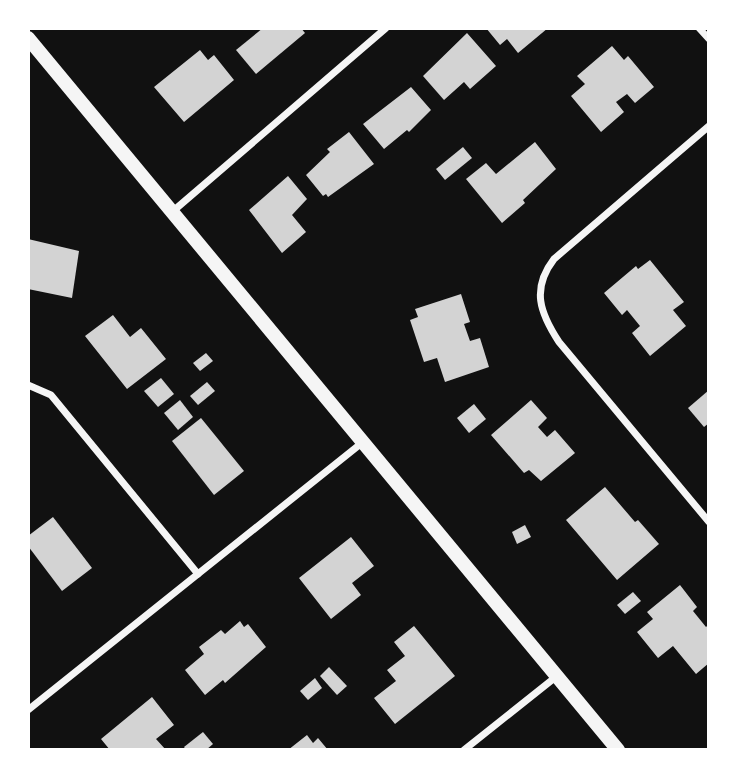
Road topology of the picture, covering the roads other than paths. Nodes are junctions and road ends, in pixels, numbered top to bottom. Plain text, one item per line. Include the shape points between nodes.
1 (386, 28) edge
2 (699, 28) edge
3 (28, 37) edge
4 (709, 39) edge
5 (709, 126) edge
6 (172, 212) junction
7 (28, 385) edge
8 (363, 442) junction
9 (709, 522) edge
10 (198, 574) junction
11 (557, 676) junction
12 (28, 710) edge
13 (464, 750) edge
14 (618, 750) edge

1 - 6 street
2 - 4 street
3 - 6 main road
5 - 9 street via 554,259 544,272 539,299 541,312 559,342
6 - 8 main road
7 - 10 street via 51,395
8 - 10 street
8 - 11 main road
10 - 12 street
11 - 13 street
11 - 14 main road

